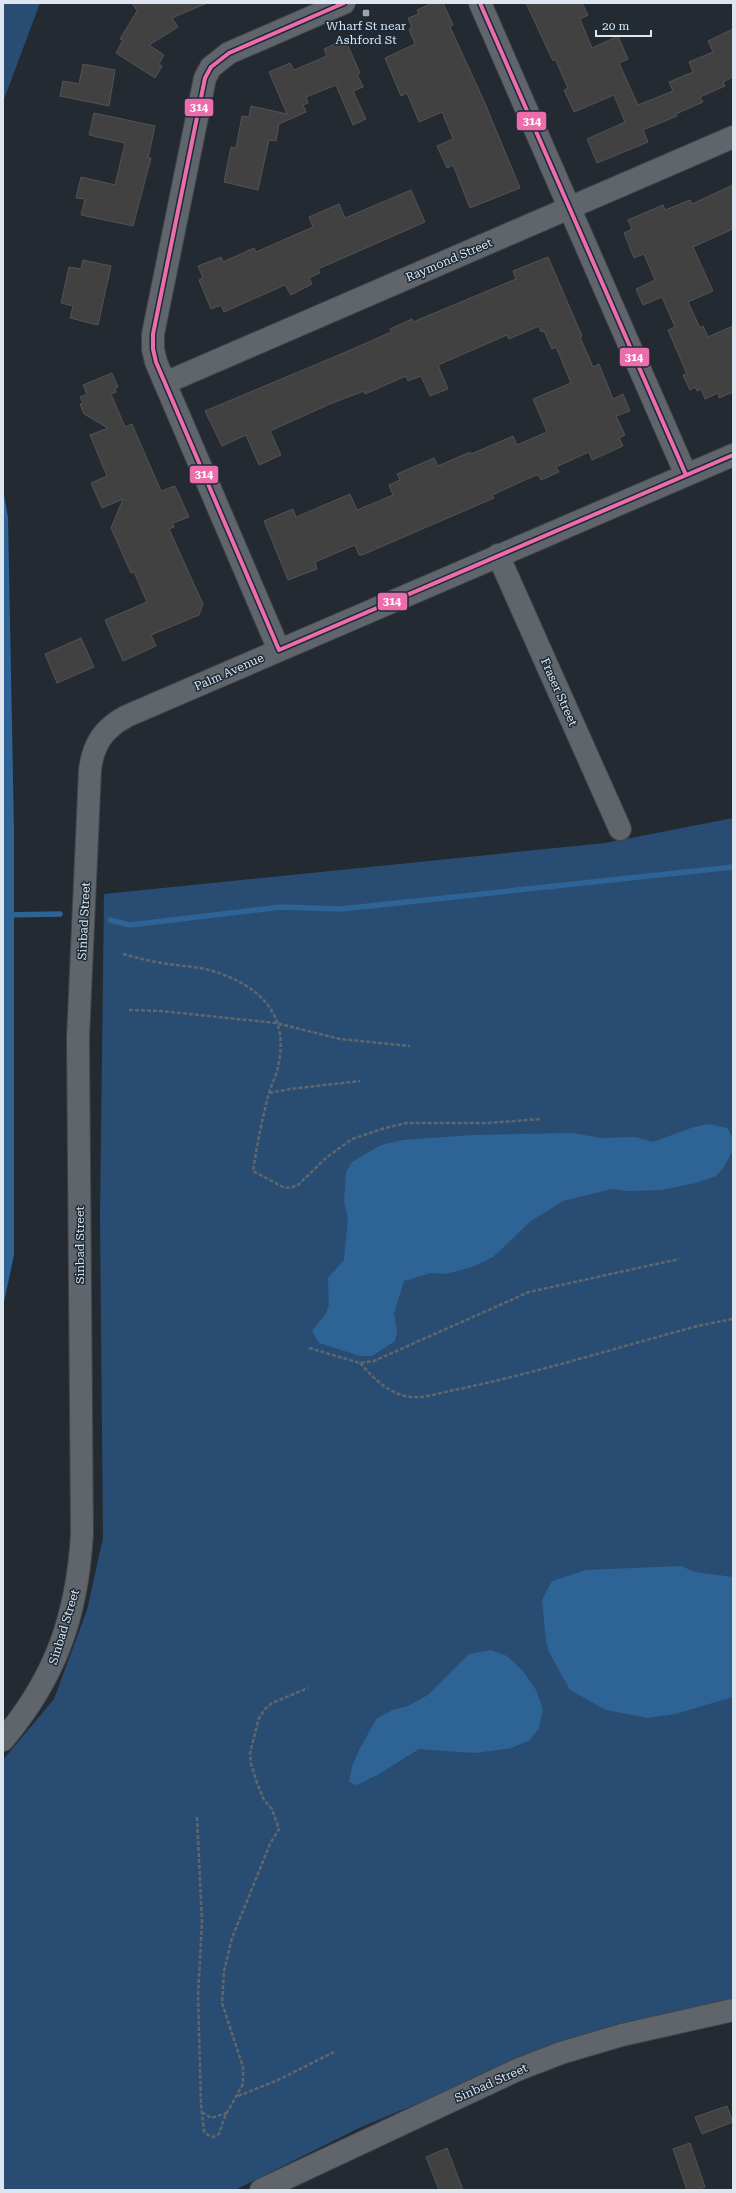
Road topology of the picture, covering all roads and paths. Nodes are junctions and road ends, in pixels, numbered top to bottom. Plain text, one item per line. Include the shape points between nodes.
1 (344, 3) edge
2 (480, 3) edge
3 (733, 137) edge
4 (569, 208) junction
5 (165, 383) junction
6 (733, 456) edge
7 (686, 475) junction
8 (498, 555) junction
9 (279, 650) junction
10 (103, 734) joint
11 (620, 829) dead end
12 (123, 954) dead end
13 (129, 1010) dead end
14 (276, 1023) junction
15 (410, 1046) dead end
16 (360, 1081) dead end
17 (269, 1093) junction
18 (541, 1119) dead end
19 (679, 1259) dead end
20 (733, 1318) edge
21 (310, 1348) dead end
22 (360, 1363) junction
23 (308, 1688) dead end
24 (3, 1740) edge
25 (198, 1817) dead end
26 (733, 2010) edge
27 (334, 2052) dead end
28 (238, 2096) junction
29 (202, 2112) junction
30 (227, 2113) junction
31 (261, 2190) edge

1 - 5 street via 229,53 218,60 208,72 153,334 153,350
2 - 4 street
3 - 4 street, Raymond Street
4 - 5 street, Raymond Street
4 - 7 street
5 - 9 street
6 - 7 street, Palm Avenue
7 - 8 street, Palm Avenue
8 - 9 street, Palm Avenue
8 - 11 street, Fraser Street
9 - 10 street, Palm Avenue via 127,716
10 - 24 street, Sinbad Street via 95,748 90,770 78,1038 81,1560 71,1613 57,1655 35,1698
12 - 14 path via 212,971 231,978 251,988 265,1000 274,1012
13 - 14 path via 161,1010
14 - 15 path via 340,1039
14 - 17 path via 280,1052
16 - 17 path
17 - 18 path via 253,1171 283,1187 290,1188 298,1185 326,1157 352,1139 385,1128 406,1123 488,1123
19 - 22 path via 529,1292 374,1361
20 - 22 path via 702,1324 482,1384 422,1397 391,1392
21 - 22 path
23 - 28 path via 272,1703 265,1709 259,1718 250,1753 257,1783 264,1800 272,1808 279,1829 270,1844 232,1938 222,1982 225,2017 232,2030 243,2067 243,2084
25 - 29 path via 202,1922 198,1996
26 - 31 street, Sinbad Street via 622,2035 561,2053 518,2070
27 - 28 path via 278,2080
28 - 30 path
29 - 30 path via 211,2118
29 - 30 path via 204,2131 213,2137 219,2134

